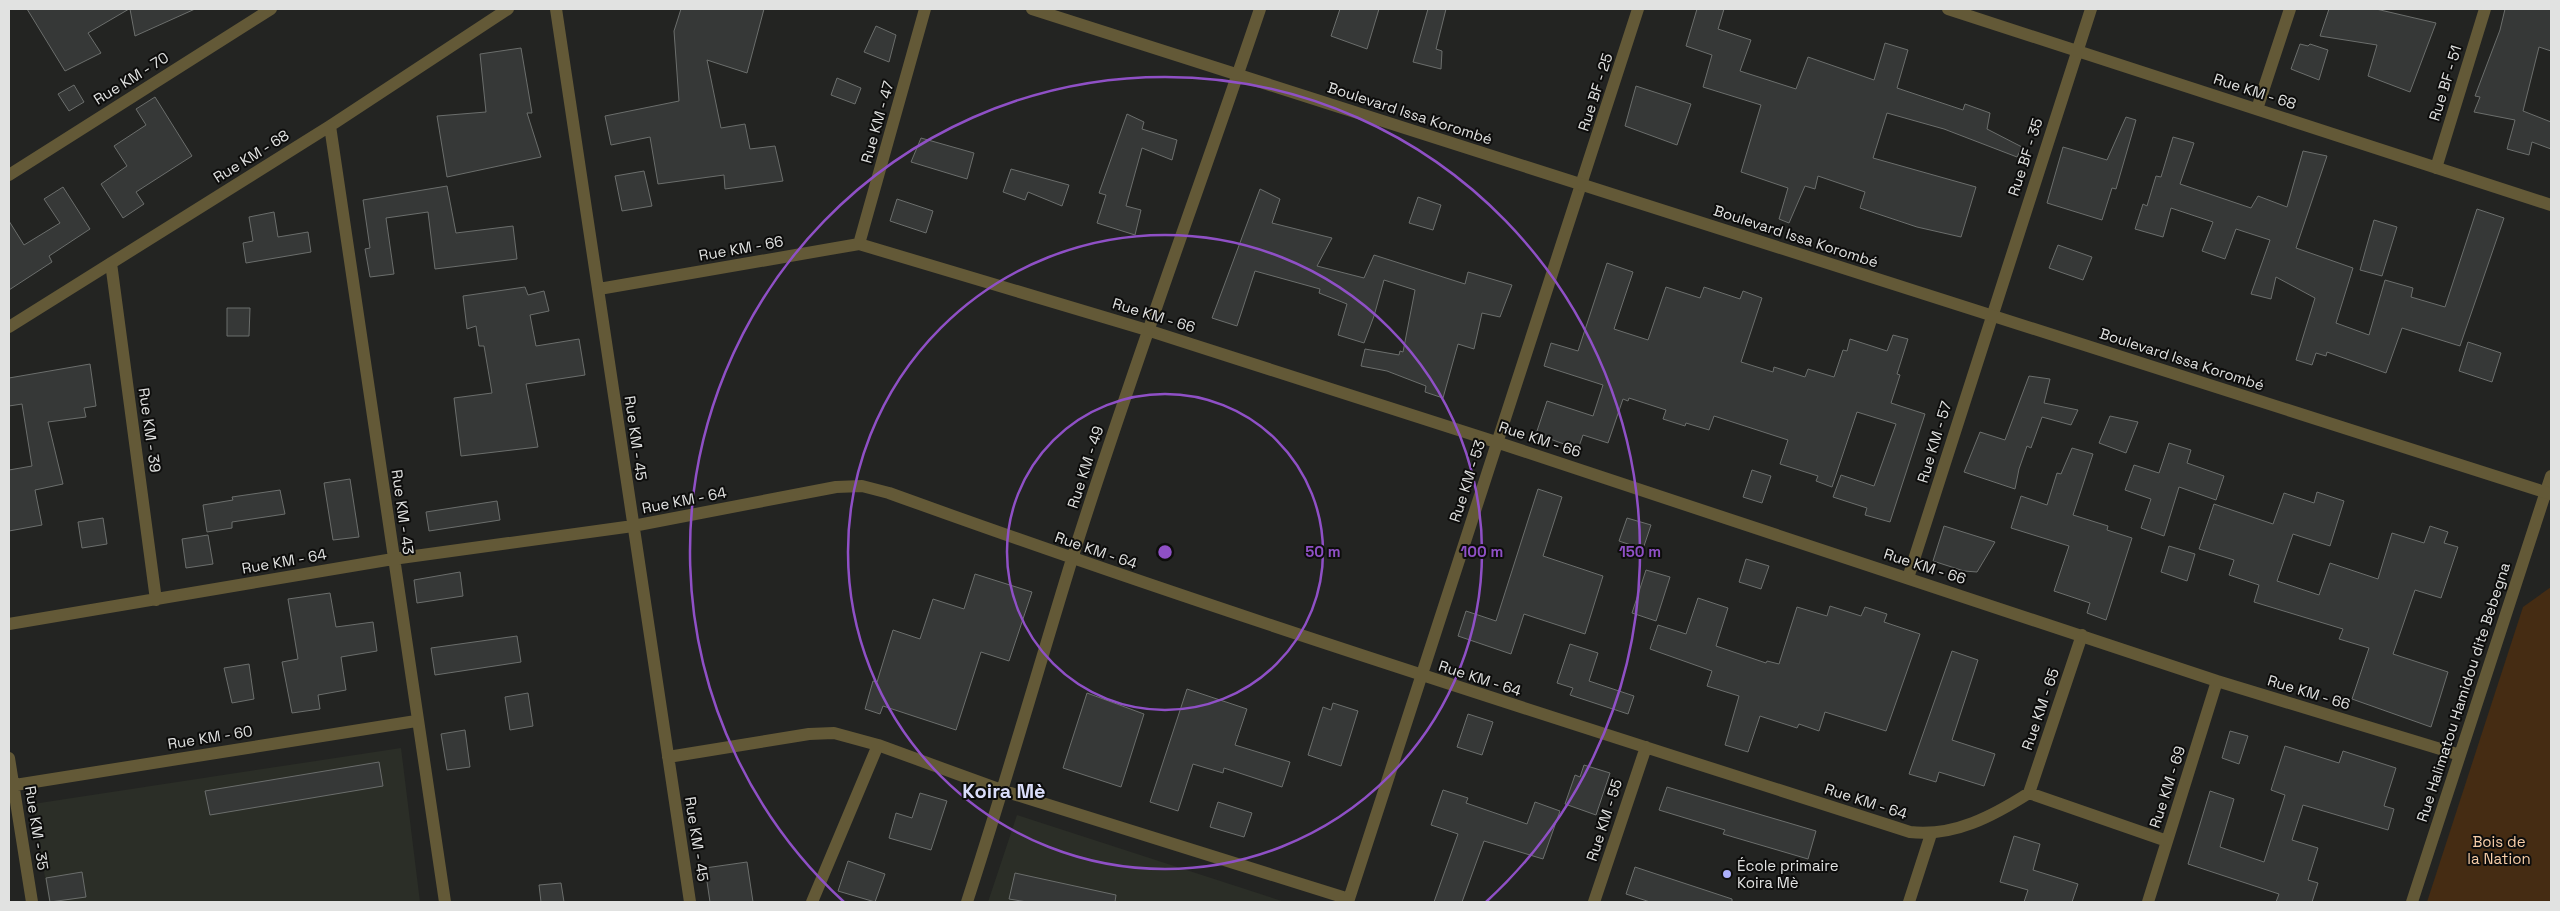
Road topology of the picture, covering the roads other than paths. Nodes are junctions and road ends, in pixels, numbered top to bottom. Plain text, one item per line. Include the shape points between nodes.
1 (271, 9) edge
2 (508, 9) edge
3 (556, 9) edge
4 (925, 9) edge
5 (1032, 9) edge
6 (1260, 9) edge
7 (1638, 9) edge
8 (1948, 9) edge
9 (2091, 9) edge
10 (2290, 9) edge
11 (2485, 9) edge
12 (1047, 11) edge
13 (2078, 51) junction
14 (1238, 75) junction
15 (2256, 109) junction
16 (330, 126) junction
17 (2436, 168) junction
18 (9, 174) edge
19 (1583, 185) junction
20 (2551, 205) edge
21 (859, 244) junction
22 (111, 264) junction
23 (599, 289) junction
24 (1991, 315) junction
25 (9, 327) edge
26 (1147, 330) junction
27 (1496, 442) junction
28 (2551, 476) edge
29 (2549, 493) edge
30 (633, 526) junction
31 (393, 559) junction
32 (1072, 559) junction
33 (1908, 578) junction
34 (156, 600) junction
35 (9, 624) edge
36 (2082, 635) junction
37 (1422, 676) junction
38 (2218, 681) junction
39 (416, 722) junction
40 (878, 745) junction
41 (1646, 747) junction
42 (2460, 755) junction
43 (668, 757) junction
44 (9, 758) edge
45 (12, 786) edge
46 (1004, 791) junction
47 (2029, 793) junction
48 (1931, 834) junction
49 (2167, 840) junction
50 (1348, 900) edge
51 (32, 902) edge
52 (445, 902) edge
53 (690, 902) edge
54 (812, 902) edge
55 (967, 902) edge
56 (1594, 902) edge
57 (1910, 902) edge
58 (2148, 902) edge
59 (2412, 902) edge

1 - 18 street, Rue KM - 70
2 - 16 street, Rue KM - 68
3 - 23 street, Rue KM - 45
4 - 21 street, Rue KM - 47
5 - 12 street, Boulevard Issa Korombé
6 - 14 street, Rue KM - 49
7 - 19 street, Rue BF - 25
8 - 13 street, Rue KM - 68
9 - 13 street, Rue BF - 35
10 - 15 street
11 - 17 street, Rue BF - 51
12 - 14 street, Boulevard Issa Korombé
13 - 15 street, Rue KM - 68
13 - 24 street, Rue BF - 35
14 - 19 street, Boulevard Issa Korombé
14 - 26 street, Rue KM - 49
15 - 17 street, Rue KM - 68
16 - 22 street, Rue KM - 68
16 - 31 street, Rue KM - 43
17 - 20 street, Rue KM - 68
19 - 24 street, Boulevard Issa Korombé
19 - 27 street, Rue KM - 53
21 - 23 street, Rue KM - 66
21 - 26 street, Rue KM - 66
22 - 25 street, Rue KM - 68
22 - 34 street, Rue KM - 39
23 - 30 street, Rue KM - 45
24 - 29 street, Boulevard Issa Korombé
24 - 33 street, Rue KM - 57
26 - 27 street, Rue KM - 66
26 - 32 street, Rue KM - 49
27 - 33 street, Rue KM - 66
27 - 37 street, Rue KM - 53
28 - 29 street, Rue Halimatou Hamidou dite Bebegna
29 - 42 street, Rue Halimatou Hamidou dite Bebegna
30 - 31 street, Rue KM - 64
30 - 32 street, Rue KM - 64 via 836,487 862,486
30 - 43 street, Rue KM - 45
31 - 34 street, Rue KM - 64
31 - 39 street, Rue KM - 43
32 - 37 street, Rue KM - 64
32 - 46 street, Rue KM - 49
33 - 36 street, Rue KM - 66
34 - 35 street, Rue KM - 64
36 - 38 street, Rue KM - 66
36 - 47 street, Rue KM - 65
37 - 41 street, Rue KM - 64
37 - 50 street, Rue KM - 53
38 - 42 street, Rue KM - 66
38 - 49 street, Rue KM - 69
39 - 45 street, Rue KM - 60
39 - 52 street, Rue KM - 43
40 - 43 street via 834,733 809,734
40 - 46 street
40 - 54 street
41 - 48 street, Rue KM - 64 via 1910,832
41 - 56 street, Rue KM - 55
42 - 59 street, Rue Halimatou Hamidou dite Bebegna
43 - 53 street, Rue KM - 45
44 - 45 street, Rue KM - 35
45 - 51 street, Rue KM - 35
46 - 50 street
46 - 55 street, Rue KM - 49
47 - 48 street, Rue KM - 64 via 2001,811 1973,823
47 - 49 street
48 - 57 street
49 - 58 street, Rue KM - 69

